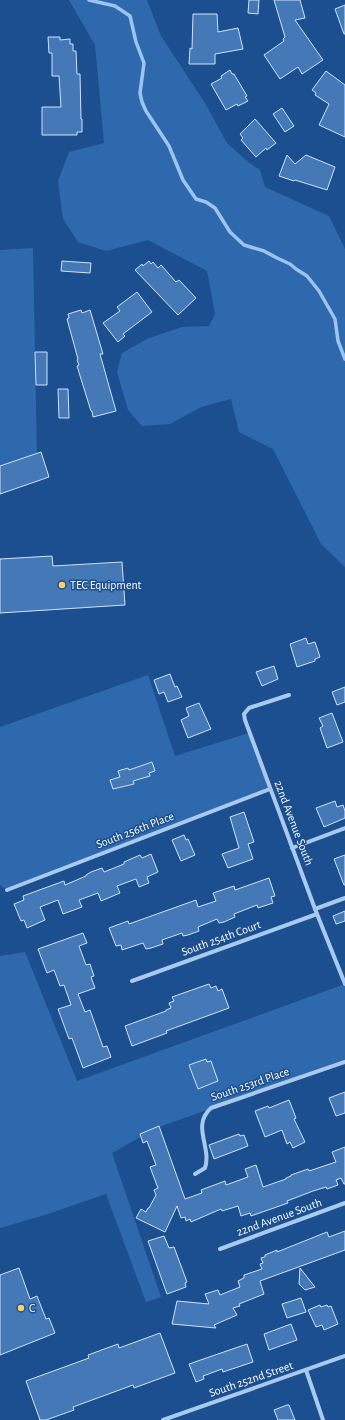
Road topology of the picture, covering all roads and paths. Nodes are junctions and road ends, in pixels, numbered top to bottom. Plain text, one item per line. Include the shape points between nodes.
1 (289, 695) dead end
2 (270, 789) junction
3 (345, 828) edge
4 (292, 848) junction
5 (7, 890) dead end
6 (345, 898) edge
7 (315, 909) junction
8 (317, 914) junction
9 (132, 981) dead end
10 (345, 984) edge
11 (345, 1062) edge
12 (195, 1174) dead end
13 (345, 1203) edge
14 (220, 1249) dead end
15 (345, 1356) edge
16 (306, 1370) junction
17 (163, 1420) edge
18 (323, 1420) edge

1 - 2 street, 22nd Avenue South via 249,708 244,714
2 - 4 street, 22nd Avenue South
2 - 5 street, South 256th Place
3 - 4 street
4 - 7 street, 22nd Avenue South
6 - 7 street
7 - 8 street, 22nd Avenue South
8 - 9 street, South 254th Court
8 - 10 street, 22nd Avenue South
11 - 12 street, South 253rd Place via 211,1108 205,1113 202,1124 207,1161 205,1168
13 - 14 street, 22nd Avenue South
15 - 16 street, South 252nd Street
16 - 17 street, South 252nd Street
16 - 18 street

